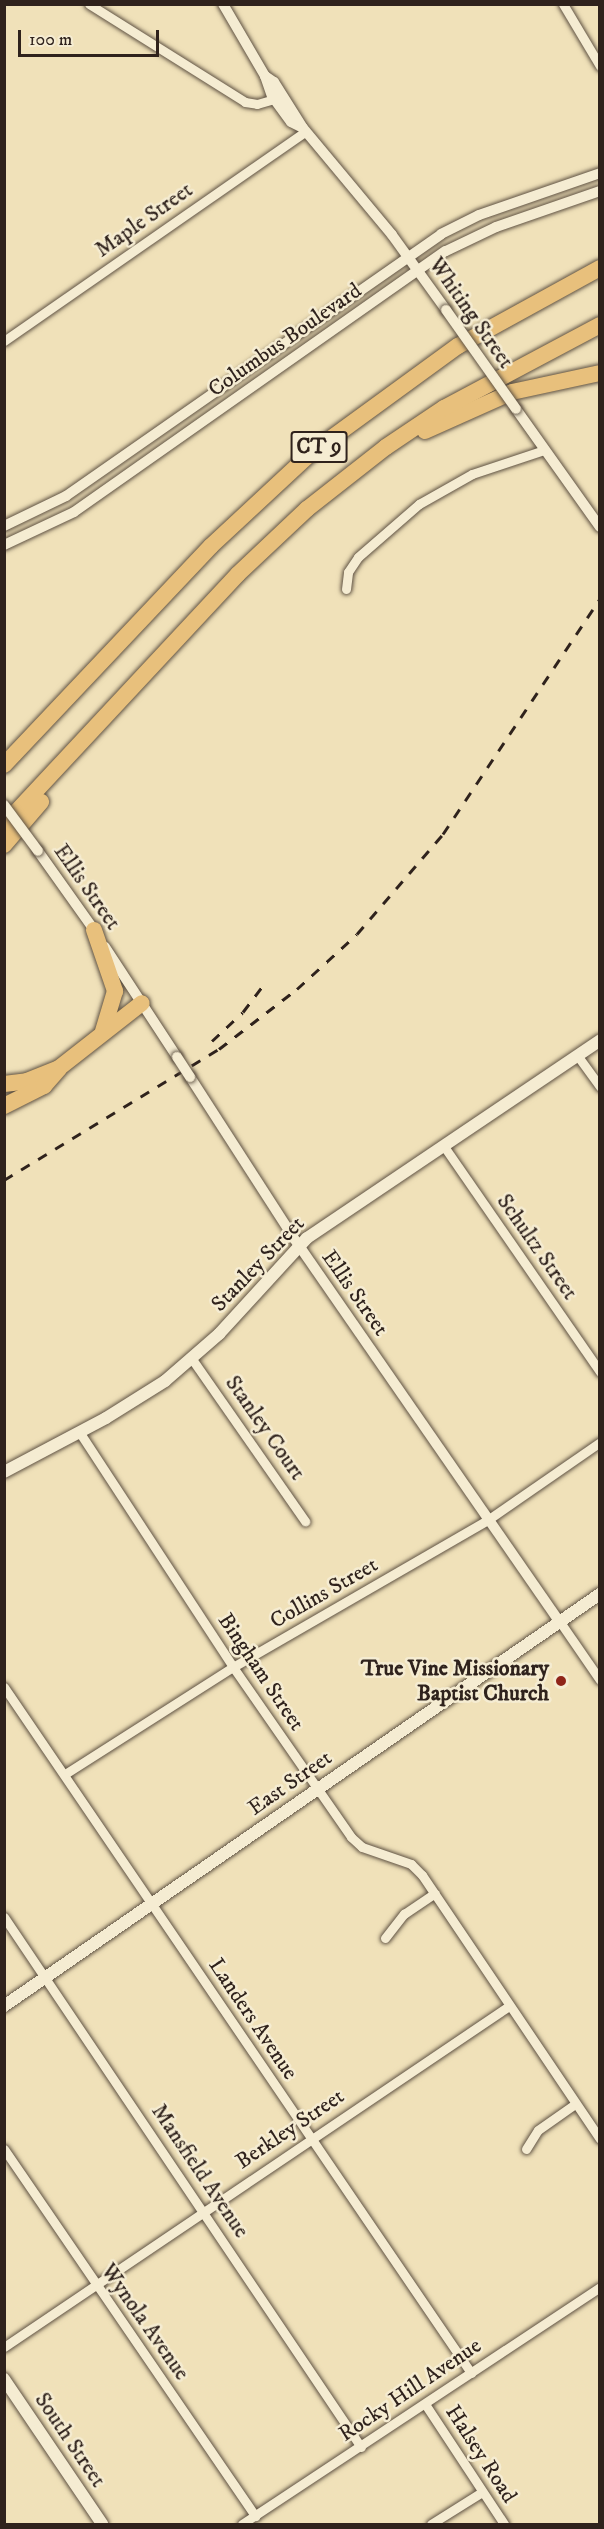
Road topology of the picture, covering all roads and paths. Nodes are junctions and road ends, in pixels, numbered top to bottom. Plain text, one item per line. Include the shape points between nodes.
1 (89, 4) edge
2 (223, 4) edge
3 (563, 4) edge
4 (600, 66) edge
5 (265, 76) junction
6 (274, 99) junction
7 (304, 130) junction
8 (600, 172) edge
9 (600, 191) edge
10 (408, 256) junction
11 (600, 267) edge
12 (418, 270) junction
13 (600, 325) edge
14 (4, 341) edge
15 (600, 373) edge
16 (386, 447) junction
17 (544, 450) junction
18 (106, 469) junction
19 (116, 483) junction
20 (4, 526) edge
21 (600, 527) edge
22 (4, 545) edge
23 (346, 589) dead end
24 (74, 752) junction
25 (4, 765) edge
26 (4, 805) edge
27 (4, 825) edge
28 (4, 845) edge
29 (94, 930) junction
30 (142, 1003) junction
31 (98, 1037) junction
32 (600, 1040) edge
33 (577, 1055) junction
34 (59, 1068) junction
35 (4, 1084) edge
36 (600, 1087) edge
37 (4, 1106) edge
38 (443, 1145) junction
39 (298, 1245) junction
40 (192, 1359) junction
41 (600, 1372) edge
42 (80, 1433) junction
43 (600, 1442) edge
44 (4, 1472) edge
45 (489, 1519) junction
46 (305, 1521) dead end
47 (600, 1594) edge
48 (560, 1622) junction
49 (233, 1667) junction
50 (600, 1680) edge
51 (4, 1687) edge
52 (65, 1774) junction
53 (318, 1789) junction
54 (435, 1893) junction
55 (152, 1903) junction
56 (4, 1917) edge
57 (384, 1938) dead end
58 (45, 1977) junction
59 (4, 2006) edge
60 (509, 2006) junction
61 (576, 2104) junction
62 (310, 2139) junction
63 (600, 2139) edge
64 (4, 2149) edge
65 (526, 2149) dead end
66 (204, 2211) junction
67 (94, 2284) junction
68 (600, 2287) edge
69 (4, 2347) edge
70 (471, 2373) junction
71 (4, 2379) edge
72 (425, 2404) junction
73 (361, 2447) junction
74 (482, 2492) junction
75 (255, 2516) junction
76 (102, 2524) edge
77 (242, 2524) edge
78 (431, 2524) edge
79 (504, 2524) edge

1 - 6 street via 246,103
2 - 5 street, Whiting Street
3 - 4 street
5 - 6 street, Whiting Street
5 - 7 street, Whiting Street via 274,82
6 - 7 street, Whiting Street via 291,122
7 - 10 street, Whiting Street
7 - 14 street, Maple Street
8 - 10 street, Columbus Boulevard via 474,217
9 - 12 street, Columbus Boulevard via 478,234
10 - 12 street, Whiting Street
10 - 18 street, Columbus Boulevard
11 - 25 highway, CT 9 via 458,346 311,453 211,546
12 - 17 street, Whiting Street, bridge
12 - 19 street, Columbus Boulevard
13 - 16 highway, CT 9 via 478,388
15 - 16 highway via 502,395
16 - 24 highway, CT 9 via 254,558
17 - 21 street, Whiting Street
17 - 23 street via 479,471 419,504 358,556 348,573
18 - 19 street
18 - 20 street, Columbus Boulevard via 59,501
19 - 22 street, Columbus Boulevard via 64,518
24 - 27 highway, CT 9
24 - 28 highway via 56,784
26 - 29 street, Ellis Street, bridge
29 - 30 street, Ellis Street
29 - 31 highway via 115,991 111,1014
30 - 31 highway
30 - 39 street, Ellis Street, bridge
31 - 34 highway
32 - 33 main road, Stanley Street
33 - 36 street
33 - 38 main road, Stanley Street
34 - 35 highway via 27,1081
34 - 37 highway via 44,1086
38 - 39 main road, Stanley Street
38 - 41 street, Schultz Street
39 - 40 main road, Stanley Street
39 - 45 street, Ellis Street
40 - 42 main road, Stanley Street via 139,1399
40 - 46 street, Stanley Court
42 - 44 main road, Stanley Street
42 - 49 street, Bingham Street
43 - 45 street, Collins Street
45 - 48 street, Ellis Street
45 - 49 street, Collins Street
47 - 48 main road, East Street
48 - 50 street, Ellis Street
48 - 53 main road, East Street
49 - 52 street, Collins Street
49 - 53 street, Bingham Street
51 - 52 street, Landers Avenue
52 - 55 street, Landers Avenue
53 - 54 street, Bingham Street via 357,1842 411,1864
53 - 55 main road, East Street
54 - 57 street via 404,1914
54 - 60 street, Bingham Street
55 - 58 main road, East Street
55 - 62 street, Landers Avenue
56 - 58 street, Mansfield Avenue
58 - 59 main road, East Street
58 - 66 street, Mansfield Avenue
60 - 61 street, Bingham Street
60 - 62 street, Berkley Street
61 - 63 street, Bingham Street
61 - 65 street via 538,2130
62 - 66 street, Berkley Street
62 - 70 street, Landers Avenue
64 - 67 street, Wynola Avenue
66 - 67 street, Berkley Street
66 - 73 street, Mansfield Avenue
67 - 69 street, Berkley Street
67 - 75 street, Wynola Avenue
68 - 70 street, Rocky Hill Avenue
70 - 72 street, Rocky Hill Avenue
71 - 76 main road, South Street
72 - 73 street, Rocky Hill Avenue
72 - 74 street, Halsey Road
73 - 75 street, Rocky Hill Avenue
74 - 78 street
74 - 79 street, Halsey Road
75 - 77 street, Rocky Hill Avenue

